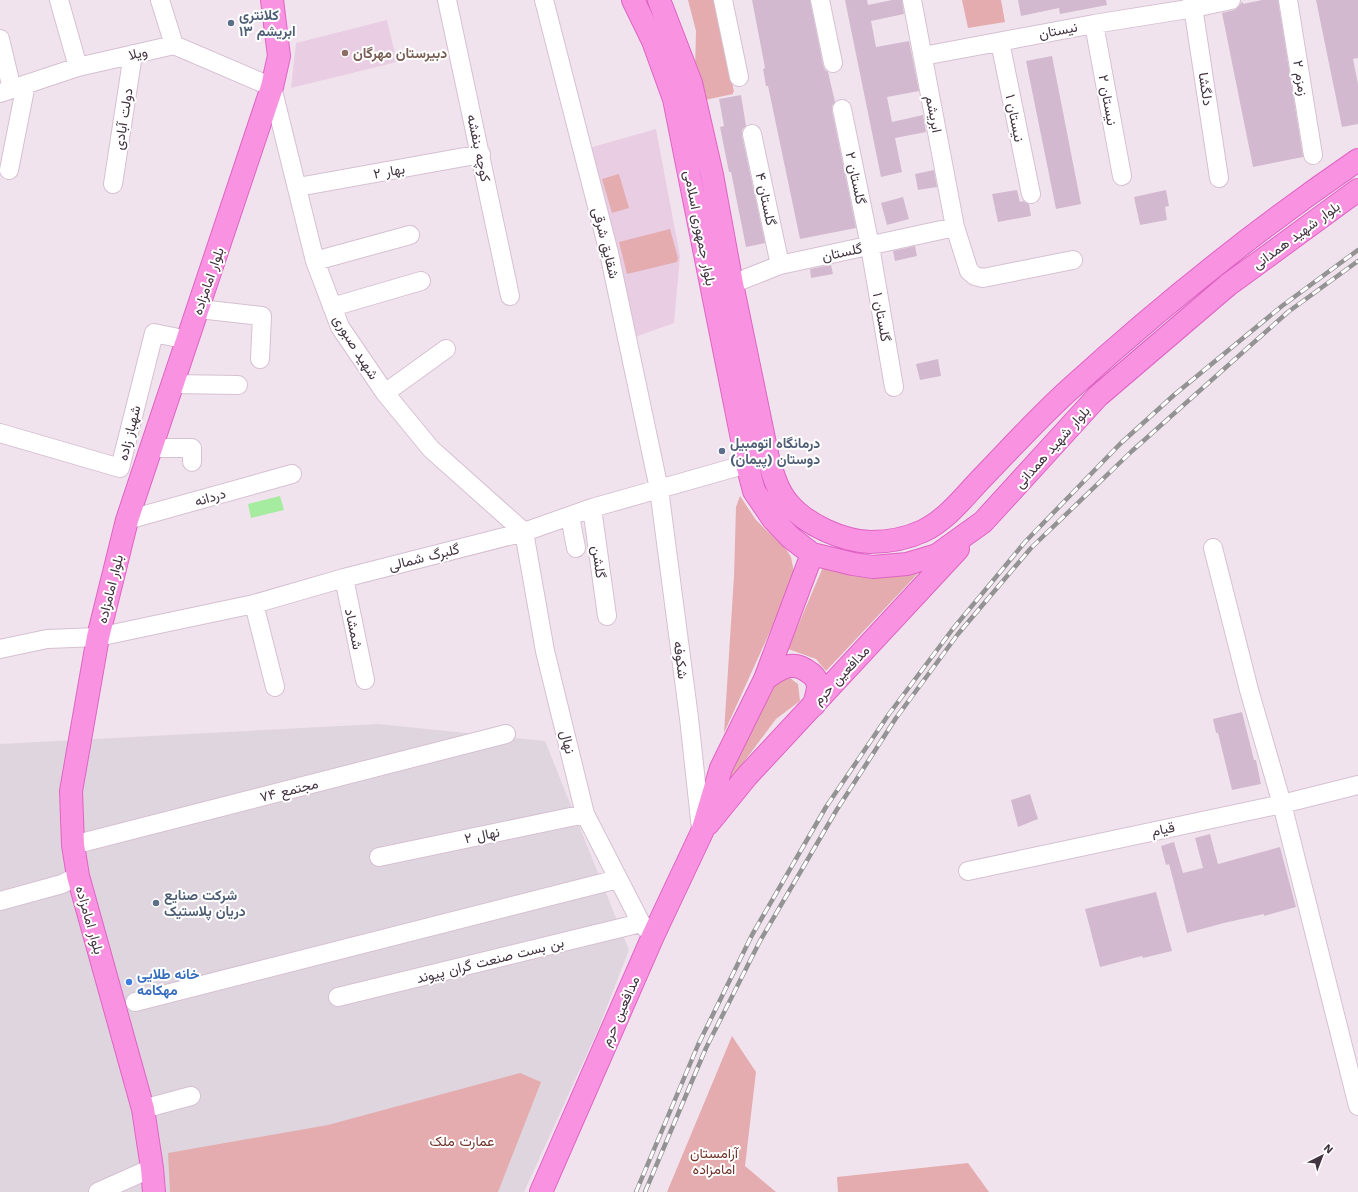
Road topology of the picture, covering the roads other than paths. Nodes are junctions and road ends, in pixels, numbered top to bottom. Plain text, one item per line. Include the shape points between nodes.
1 (58, 0) edge
2 (160, 0) edge
3 (272, 0) edge
4 (447, 0) edge
5 (544, 0) edge
6 (633, 0) edge
7 (659, 0) edge
8 (723, 0) edge
9 (820, 0) edge
10 (912, 0) edge
11 (1231, 0) edge
12 (1288, 0) edge
13 (1193, 4) edge
14 (1094, 24) junction
15 (0, 39) edge
16 (1000, 42) junction
17 (174, 45) junction
18 (133, 54) junction
19 (923, 56) junction
20 (833, 63) dead end
21 (78, 67) junction
22 (739, 77) dead end
23 (272, 87) junction
24 (12, 88) edge
25 (842, 109) dead end
26 (752, 134) dead end
27 (481, 154) junction
28 (1313, 155) dead end
29 (1358, 160) edge
30 (9, 170) dead end
31 (1122, 176) dead end
32 (1219, 178) dead end
33 (113, 184) dead end
34 (298, 187) junction
35 (1358, 190) edge
36 (1030, 194) dead end
37 (955, 227) junction
38 (410, 235) dead end
39 (870, 246) junction
40 (315, 260) junction
41 (1073, 260) dead end
42 (780, 265) junction
43 (421, 281) dead end
44 (732, 284) junction
45 (510, 296) dead end
46 (332, 307) junction
47 (199, 309) junction
48 (188, 340) junction
49 (446, 349) dead end
50 (1105, 358) junction
51 (260, 359) dead end
52 (1121, 376) junction
53 (172, 384) junction
54 (238, 385) dead end
55 (894, 387) dead end
56 (385, 393) junction
57 (0, 433) edge
58 (152, 448) junction
59 (192, 455) dead end
60 (768, 458) junction
61 (747, 464) junction
62 (292, 474) dead end
63 (659, 489) junction
64 (592, 508) junction
65 (570, 516) junction
66 (128, 520) junction
67 (983, 522) junction
68 (524, 532) junction
69 (576, 548) dead end
70 (1213, 548) dead end
71 (812, 554) junction
72 (344, 578) junction
73 (254, 604) junction
74 (607, 616) dead end
75 (98, 637) junction
76 (0, 649) edge
77 (365, 680) dead end
78 (765, 680) junction
79 (275, 687) dead end
80 (814, 705) junction
81 (506, 734) dead end
82 (1358, 785) edge
83 (1282, 804) junction
84 (585, 814) junction
85 (702, 832) junction
86 (73, 845) junction
87 (379, 857) dead end
88 (968, 871) dead end
89 (78, 876) junction
90 (618, 879) junction
91 (0, 901) edge
92 (647, 930) junction
93 (338, 998) dead end
94 (135, 1002) dead end
95 (191, 1096) dead end
96 (1358, 1106) edge
97 (143, 1109) junction
98 (152, 1168) junction
99 (98, 1192) edge
100 (154, 1192) edge
101 (541, 1192) edge

1 - 21 street
2 - 17 street
3 - 23 main road, بلوار امامزاده via 279,56
4 - 27 street, کوچه بنفشه
5 - 63 street, شقایق شرقی via 609,253
6 - 61 main road, بلوار جمهوری اسلامی via 653,41 674,98
7 - 44 main road, بلوار جمهوری اسلامی via 691,83 712,175
8 - 22 street
9 - 20 street
10 - 19 street, ابریشم
11 - 13 street, نیستان
12 - 28 street, زمزم ۲
13 - 14 street, نیستان
13 - 32 street, دلگشا
14 - 16 street, نیستان
14 - 31 street, نیستان ۲
15 - 24 street
16 - 19 street, نیستان
16 - 36 street, نیستان ۱
17 - 18 street, ویلا
17 - 23 street
18 - 21 street, ویلا
18 - 33 street, دولت آبادی
19 - 37 street, ابریشم
21 - 24 street, ویلا
23 - 34 street, شهید صبوری
23 - 47 main road, بلوار امامزاده
24 - 30 street
25 - 39 street, گلستان ۲
26 - 42 street, گلستان ۴
27 - 34 street, بهار ۲
27 - 45 street, کوچه بنفشه
29 - 50 main road, بلوار شهید همدانی via 1234,250
34 - 40 street, شهید صبوری via 301,209
35 - 52 main road, بلوار شهید همدانی via 1228,285
37 - 39 street, گلستان
37 - 41 street, ابریشم via 969,271 975,276 983,278
38 - 40 street
39 - 42 street, گلستان
39 - 55 street, گلستان ۱
40 - 46 street, شهید صبوری
42 - 44 street, گلستان
43 - 46 street
44 - 60 main road, بلوار جمهوری اسلامی
46 - 56 street, شهید صبوری via 340,327
47 - 48 main road, بلوار امامزاده
47 - 51 street via 262,316
48 - 53 main road, بلوار امامزاده
48 - 57 street, شهباز زاده via 154,333 120,468
49 - 56 street
50 - 52 main road
50 - 60 main road, بلوار شهید همدانی via 1027,431 936,524 911,536 870,542 851,539 812,523 788,503 777,485
52 - 67 main road, بلوار شهید همدانی via 1098,396
53 - 54 street
53 - 58 main road, بلوار امامزاده
56 - 68 street, شهید صبوری via 431,449
58 - 59 street
58 - 66 main road, بلوار امامزاده
60 - 61 main road
61 - 63 street, گلبرگ شمالی
61 - 71 main road, بلوار شهید همدانی via 754,491 773,519 790,537
62 - 66 street, دردانه
63 - 64 street, گلبرگ شمالی
63 - 85 street, شکوفه
64 - 65 street, گلبرگ شمالی
64 - 74 street, گلشن
65 - 68 street, گلبرگ شمالی
65 - 69 street
66 - 75 main road, بلوار امامزاده
67 - 71 main road, بلوار شهید همدانی via 937,555 907,564 873,567
67 - 80 main road, مدافعین حرم
68 - 72 street, گلبرگ شمالی
68 - 84 street, نهال via 545,651
70 - 83 street via 1249,690
71 - 78 main road, مدافعین حرم
72 - 73 street, گلبرگ شمالی
72 - 77 street, شمشاد
73 - 75 street, گلبرگ شمالی
73 - 79 street
75 - 76 street, گلبرگ شمالی via 47,639
75 - 86 main road, بلوار امامزاده via 72,791
78 - 80 main road via 780,668 804,667 813,675 818,686
78 - 85 main road, مدافعین حرم via 721,768
80 - 85 main road, مدافعین حرم via 747,776
81 - 86 street, مجتمع ۷۴
82 - 83 street, قیام
83 - 88 street, قیام
83 - 96 street
84 - 87 street, نهال ۲
84 - 90 street, نهال
85 - 92 main road, مدافعین حرم
86 - 89 main road, بلوار امامزاده
89 - 91 street via 62,884
89 - 97 main road, بلوار امامزاده
90 - 92 street, نهال
90 - 94 street
92 - 93 street, بن بست صنعت گران پیوند
92 - 101 main road, مدافعین حرم
95 - 97 street
97 - 98 main road, بلوار امامزاده
98 - 99 street
98 - 100 main road, بلوار امامزاده

